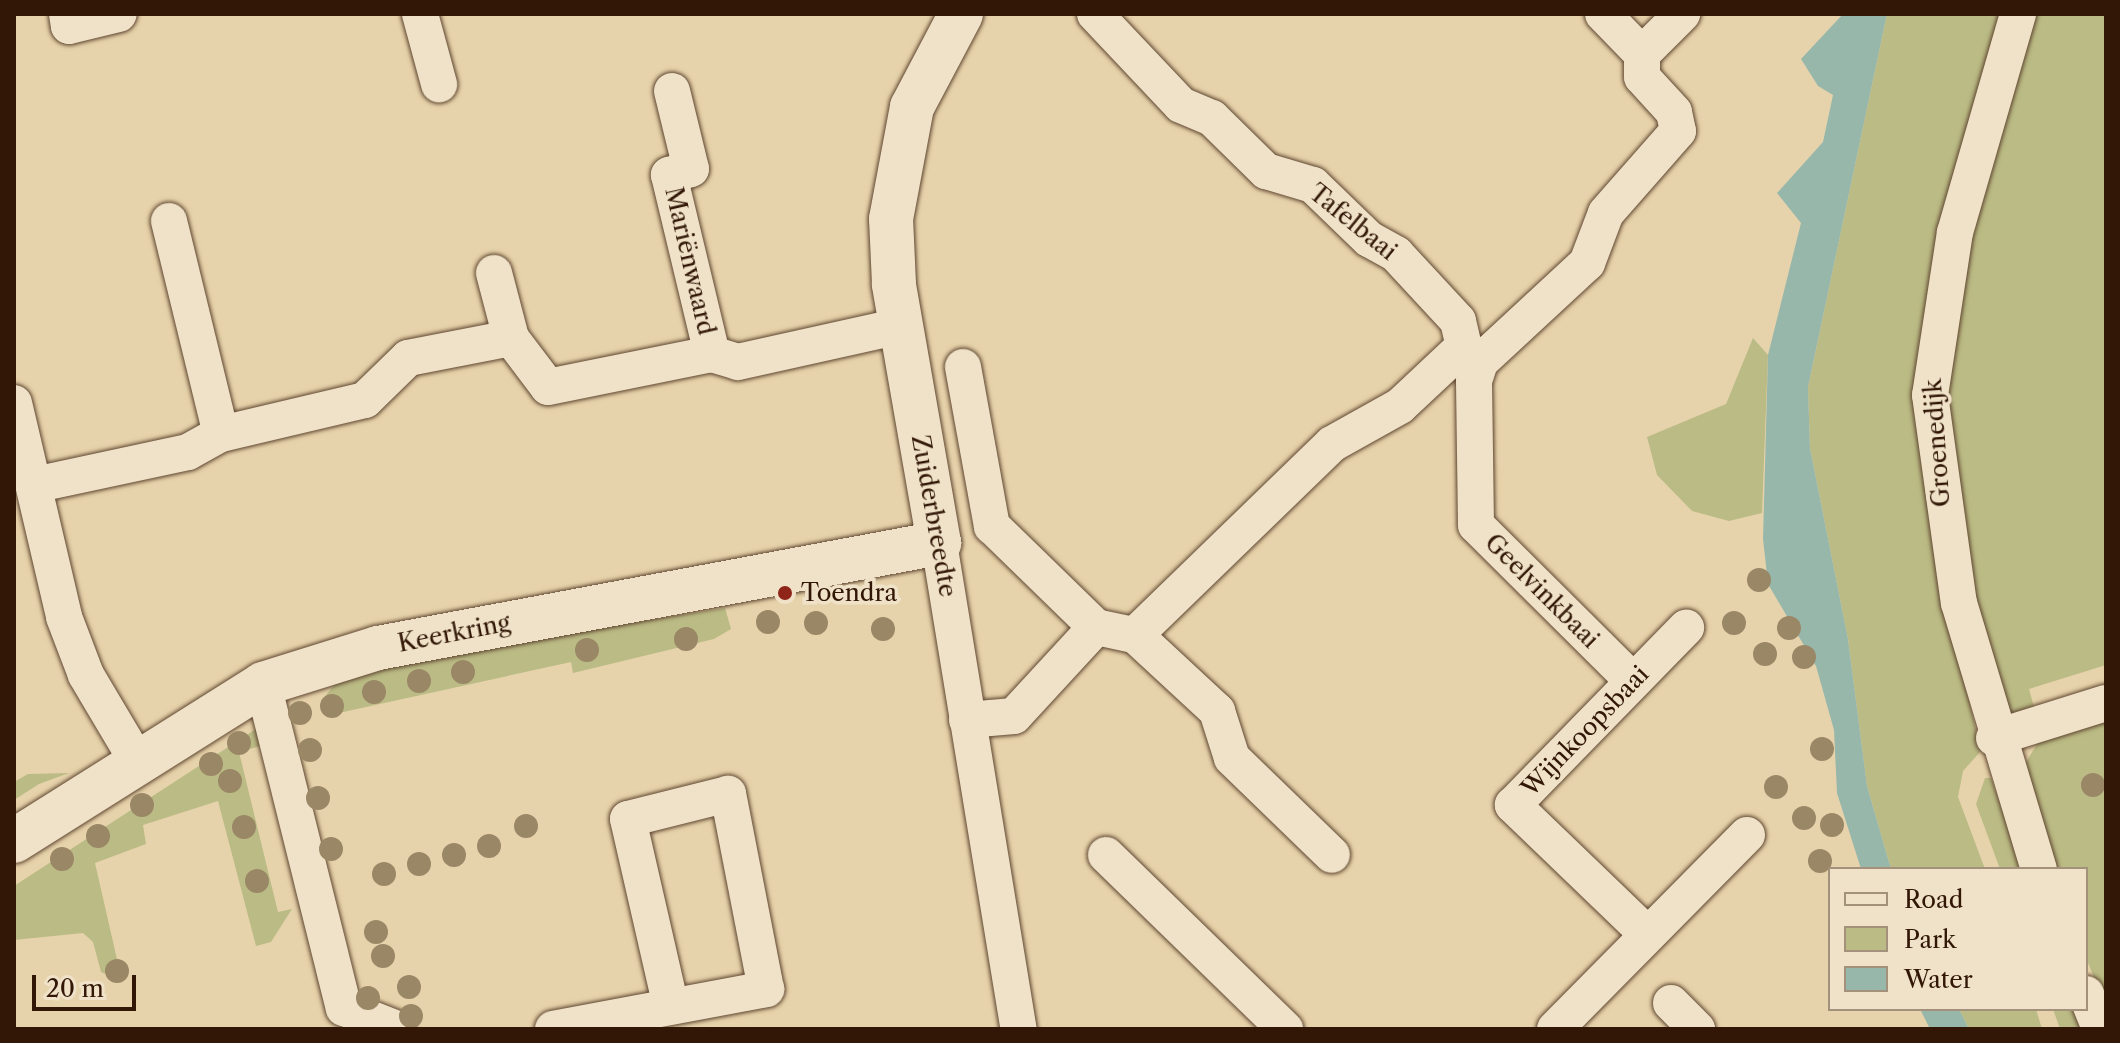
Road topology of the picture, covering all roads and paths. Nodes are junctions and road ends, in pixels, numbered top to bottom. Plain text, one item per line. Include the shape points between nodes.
1 (67, 14) edge
2 (119, 14) edge
3 (420, 14) edge
4 (961, 14) edge
5 (1095, 14) edge
6 (1603, 14) edge
7 (1682, 14) edge
8 (2018, 14) edge
9 (1642, 54) junction
10 (439, 84) dead end
11 (672, 91) dead end
12 (169, 221) dead end
13 (494, 273) dead end
14 (900, 326) junction
15 (511, 338) junction
16 (712, 354) junction
17 (1472, 354) junction
18 (963, 367) dead end
19 (14, 403) edge
20 (221, 434) junction
21 (19, 447) edge
22 (34, 485) junction
23 (939, 543) junction
24 (1096, 627) junction
25 (1686, 628) dead end
26 (1135, 635) junction
27 (1633, 681) junction
28 (263, 684) junction
29 (2106, 703) edge
30 (967, 720) junction
31 (1994, 738) junction
32 (137, 761) junction
33 (1747, 835) dead end
34 (14, 841) edge
35 (1106, 855) dead end
36 (1332, 855) dead end
37 (2038, 867) edge
38 (1646, 933) junction
39 (2088, 999) edge
40 (670, 1003) junction
41 (1671, 1003) dead end
42 (397, 1029) edge
43 (553, 1029) edge
44 (1019, 1029) edge
45 (1285, 1029) edge
46 (1555, 1029) edge
47 (1697, 1029) edge
48 (2100, 1029) edge

1 - 2 street via 69,26
3 - 10 street
4 - 14 street, Zuiderbreedte via 912,107 901,154 891,219
5 - 17 street, Tafelbaai via 1181,105 1212,118 1266,171 1313,185 1369,239 1396,254 1458,321
6 - 9 street
7 - 9 street
8 - 31 street, Groenedijk via 1955,232 1930,395 1941,512
9 - 17 street via 1642,77 1674,112 1678,131 1606,213 1587,263
11 - 16 street, Mariënwaard via 691,169 669,175
12 - 20 street
13 - 15 street, Mariënwaard
14 - 16 street, Mariënwaard via 738,362
14 - 23 street, Zuiderbreedte
15 - 16 street, Mariënwaard via 548,387
15 - 20 street via 408,358 365,400
17 - 26 street via 1400,406 1332,444
17 - 27 street, Geelvinkbaai via 1476,525
18 - 24 street via 992,526
19 - 21 street
20 - 22 street via 188,452
21 - 22 street
22 - 32 street via 69,631
23 - 28 street, Keerkring via 378,648
23 - 30 street, Zuiderbreedte
24 - 26 street
24 - 30 street via 1014,716
25 - 27 street, Wijnkoopsbaai
26 - 36 street via 1217,711 1232,758
27 - 38 street, Wijnkoopsbaai via 1513,805
28 - 32 street, Keerkring
28 - 42 street via 344,1008
29 - 31 street
30 - 44 street, Zuiderbreedte
31 - 37 street, Groenedijk
32 - 34 street, Keerkring
33 - 38 street
35 - 45 street
38 - 46 street
39 - 48 street
40 - 40 street via 628,819 728,794 766,989 690,1009
40 - 43 street
41 - 47 street

